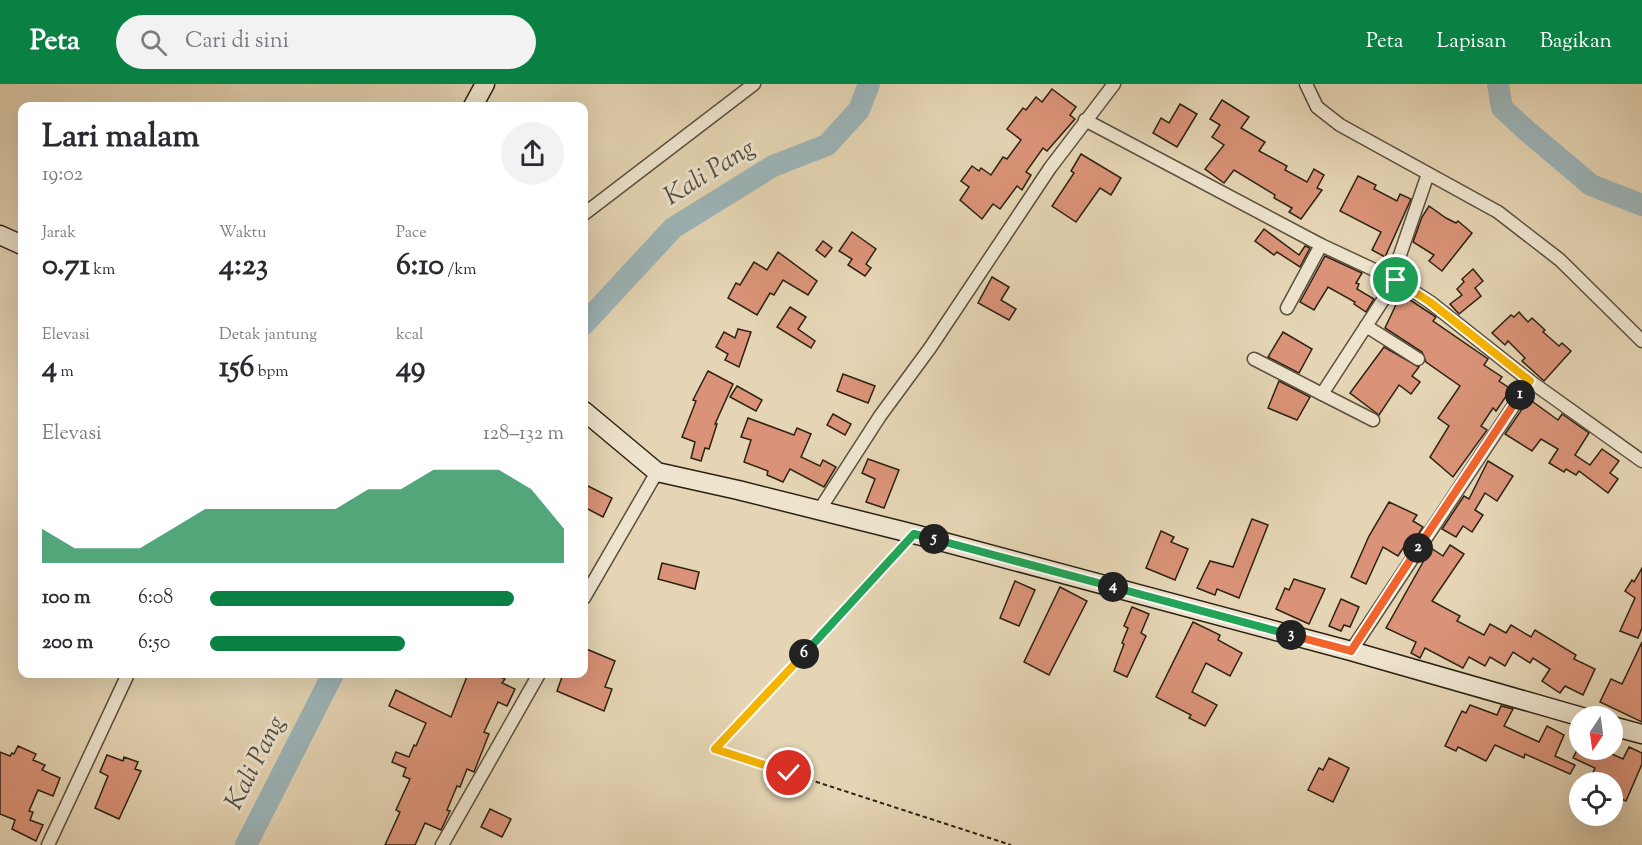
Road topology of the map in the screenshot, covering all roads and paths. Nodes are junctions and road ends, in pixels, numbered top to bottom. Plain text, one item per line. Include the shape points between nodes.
1 (485, 84) edge
2 (754, 84) edge
3 (1114, 84) edge
4 (1306, 84) edge
5 (474, 102) edge
6 (1085, 120) junction
7 (1428, 174) junction
8 (588, 211) edge
9 (0, 235) edge
10 (18, 243) edge
11 (1321, 245) junction
12 (1394, 279) junction
13 (1287, 308) dead end
14 (1366, 326) junction
15 (1642, 341) edge
16 (1254, 359) dead end
17 (1418, 359) dead end
18 (1530, 381) junction
19 (1322, 394) junction
20 (588, 414) edge
21 (1373, 420) dead end
22 (1642, 461) edge
23 (657, 472) junction
24 (1444, 481) dead end
25 (1456, 489) junction
26 (820, 509) junction
27 (914, 534) junction
28 (588, 591) edge
29 (1351, 651) junction
30 (126, 678) edge
31 (537, 678) edge
32 (1569, 713) edge
33 (1623, 729) edge
34 (1642, 734) edge
35 (48, 845) edge
36 (442, 845) edge
37 (1011, 845) edge

1 - 5 street
2 - 8 street
3 - 6 street
4 - 7 street via 1317,107 1340,125
6 - 11 street
6 - 26 street
7 - 12 street
7 - 15 street via 1498,212 1560,260
9 - 10 street
11 - 12 street
11 - 13 street
12 - 14 street
12 - 18 street via 1430,302
14 - 17 street
14 - 19 street
16 - 19 street
18 - 22 street
18 - 25 street
19 - 21 street
20 - 23 street
23 - 26 street
23 - 28 street
24 - 25 street
25 - 29 street
26 - 27 street
27 - 29 street
27 - 37 path via 715,749
29 - 32 street
30 - 35 street
31 - 36 street
33 - 34 street

